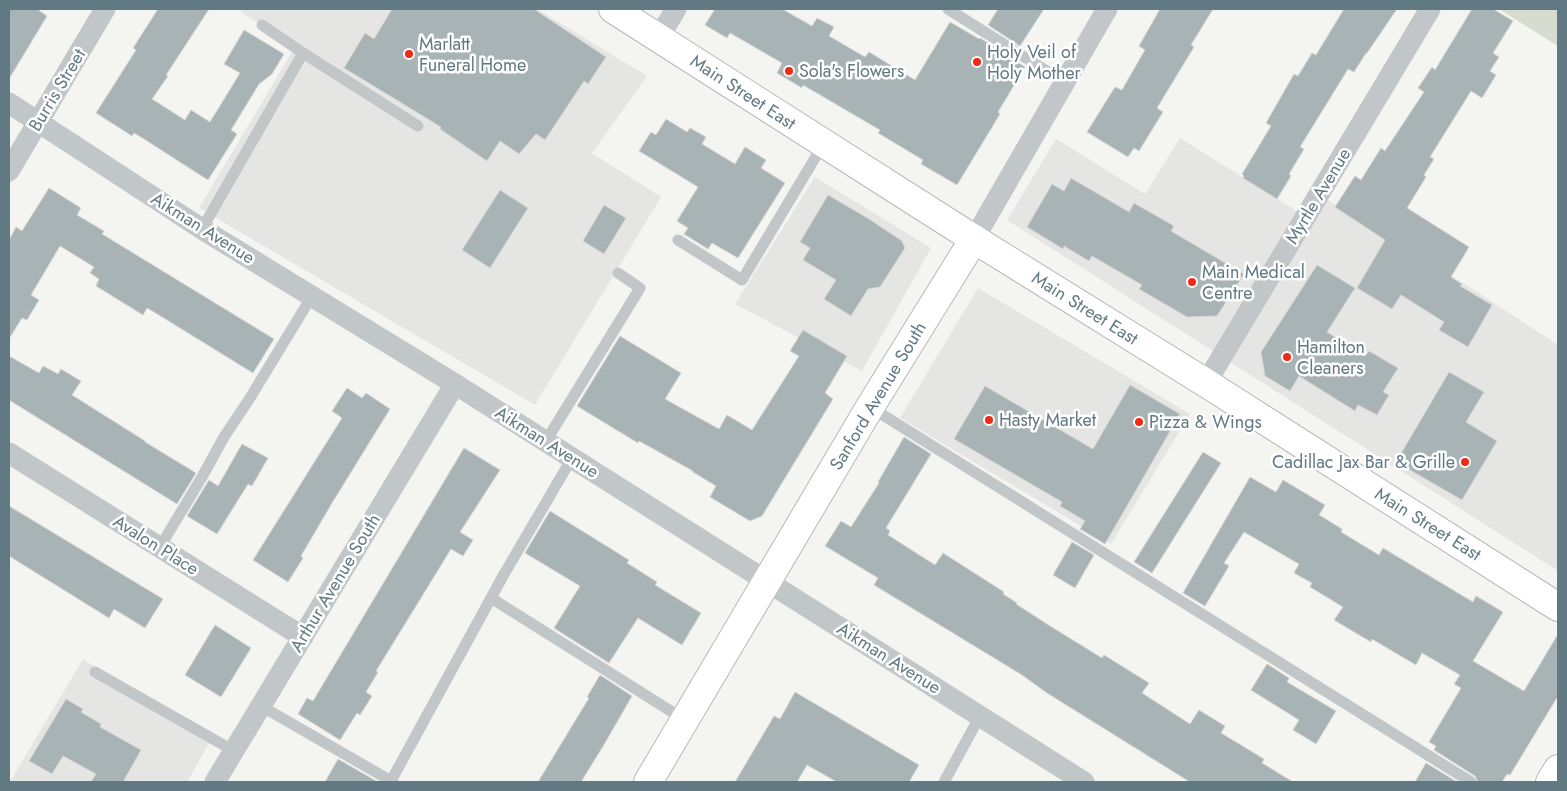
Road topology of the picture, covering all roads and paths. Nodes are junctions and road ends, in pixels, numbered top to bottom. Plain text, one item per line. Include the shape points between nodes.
1 (105, 9) edge
2 (613, 9) edge
3 (676, 9) edge
4 (948, 9) edge
5 (1107, 9) edge
6 (1430, 9) edge
7 (262, 26) dead end
8 (659, 37) junction
9 (303, 53) junction
10 (1064, 82) junction
11 (9, 103) edge
12 (38, 122) junction
13 (418, 126) dead end
14 (824, 143) junction
15 (9, 171) edge
16 (202, 229) junction
17 (974, 239) junction
18 (678, 240) dead end
19 (618, 273) dead end
20 (312, 296) junction
21 (1206, 383) junction
22 (455, 384) junction
23 (870, 408) junction
24 (546, 441) junction
25 (9, 453) edge
26 (572, 458) junction
27 (160, 547) junction
28 (767, 581) junction
29 (491, 598) junction
30 (1558, 607) edge
31 (303, 637) junction
32 (95, 672) dead end
33 (261, 706) junction
34 (980, 716) junction
35 (686, 720) junction
36 (234, 751) junction
37 (1558, 769) edge
38 (215, 782) edge
39 (392, 782) edge
40 (648, 782) edge
41 (944, 782) edge
42 (1084, 782) edge
43 (1471, 782) edge
44 (1550, 782) edge

1 - 12 street, Burris Street
2 - 8 main road, Main Street East
3 - 8 street
4 - 10 lane
5 - 10 street, Sanford Avenue South
6 - 21 street, Myrtle Avenue
7 - 9 lane
8 - 14 main road, Main Street East
9 - 13 lane
9 - 16 lane
10 - 17 street, Sanford Avenue South
11 - 12 street, Aikman Avenue
12 - 15 street, Burris Street
12 - 16 street, Aikman Avenue
14 - 17 main road, Main Street East
14 - 18 lane via 742,280
16 - 20 street, Aikman Avenue
17 - 21 main road, Main Street East
17 - 23 main road, Sanford Avenue South
19 - 24 lane via 640,288
20 - 22 street, Aikman Avenue
20 - 27 lane
21 - 30 main road, Main Street East
22 - 24 street, Aikman Avenue
22 - 31 street, Arthur Avenue South
23 - 28 main road, Sanford Avenue South
23 - 43 lane
24 - 26 street, Aikman Avenue
25 - 27 street, Avalon Place
26 - 28 street, Aikman Avenue
26 - 29 lane
27 - 31 street, Avalon Place
28 - 34 street, Aikman Avenue
28 - 35 main road, Sanford Avenue South
29 - 35 lane
29 - 39 lane
31 - 33 street, Arthur Avenue South
32 - 36 lane
33 - 36 street, Arthur Avenue South
33 - 39 lane
34 - 41 lane
34 - 42 street, Aikman Avenue
35 - 40 main road, Sanford Avenue South
36 - 38 street, Arthur Avenue South
37 - 44 main road

